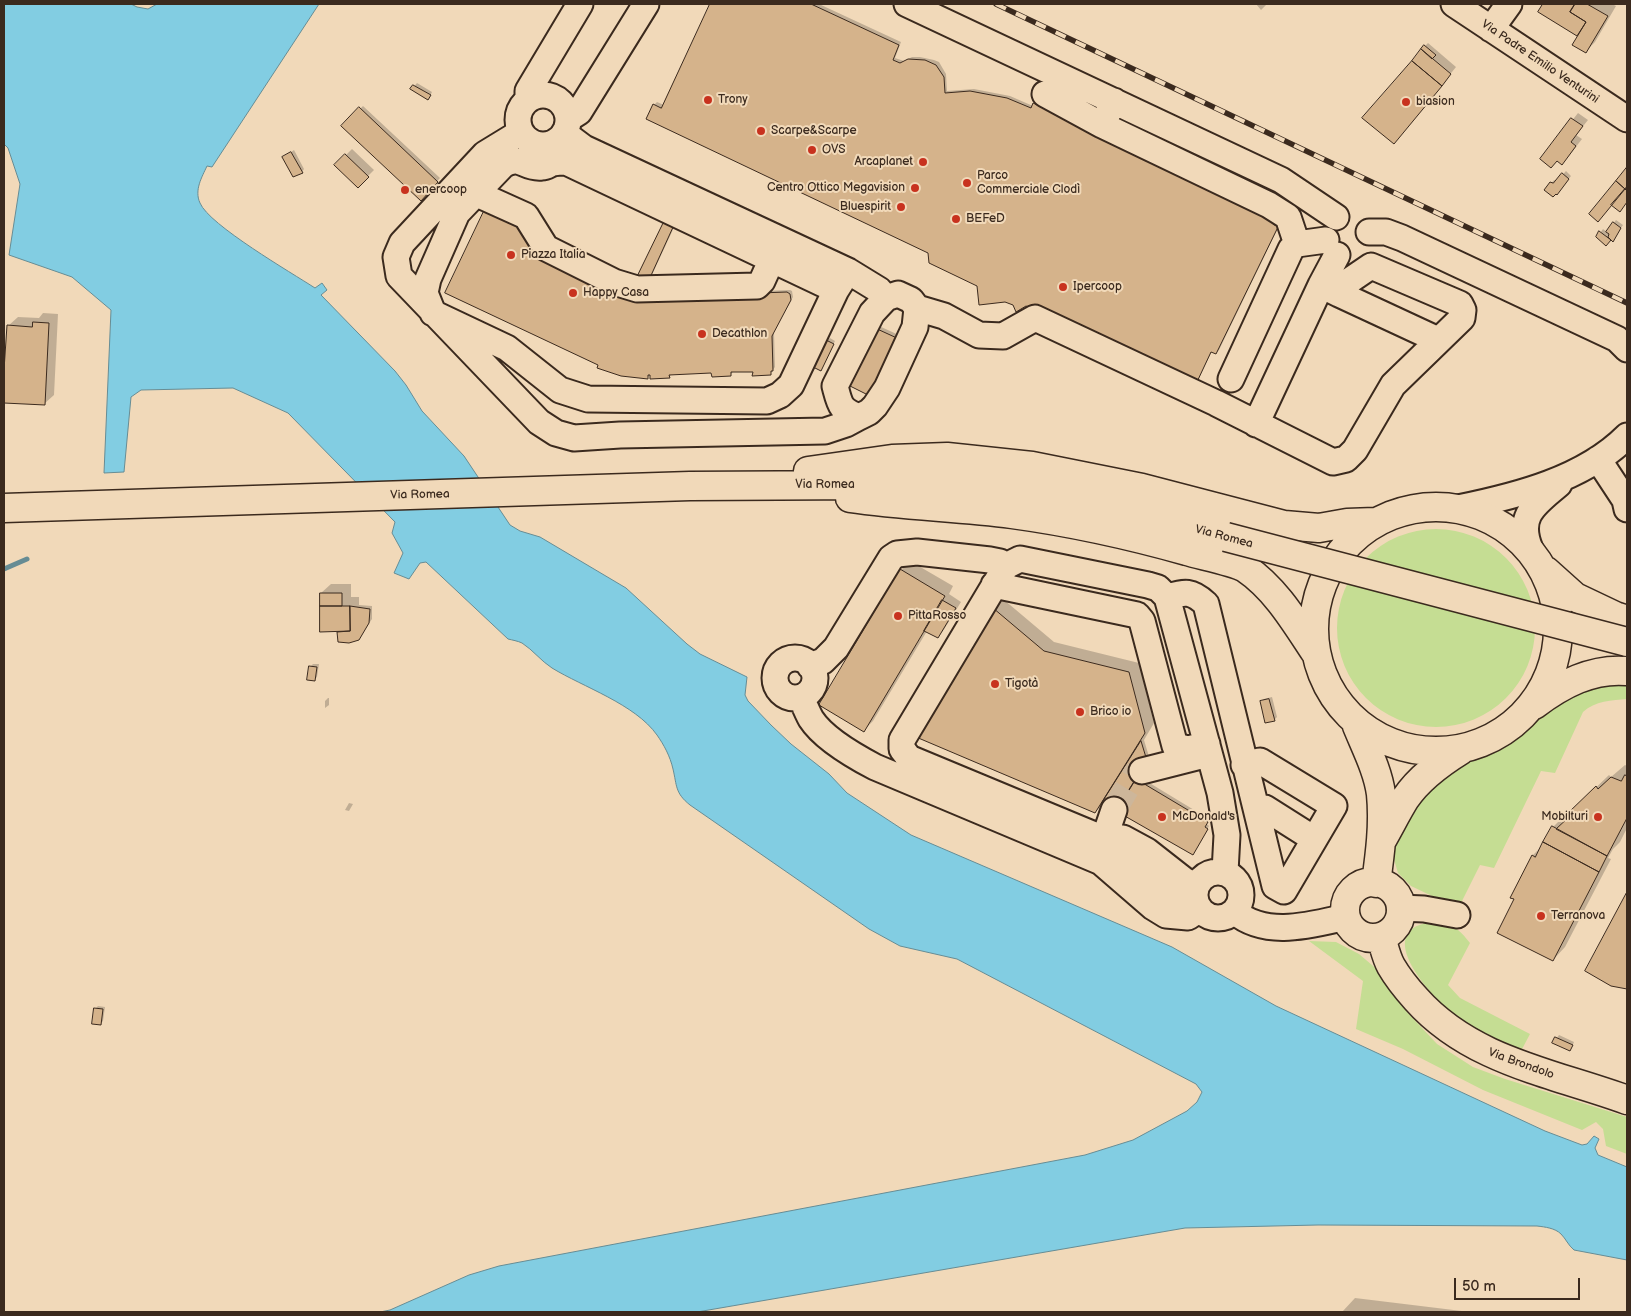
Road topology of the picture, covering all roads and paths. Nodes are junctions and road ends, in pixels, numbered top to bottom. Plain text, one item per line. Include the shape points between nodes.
1 (580, 4) edge
2 (646, 4) edge
3 (907, 4) edge
4 (1454, 4) edge
5 (1509, 4) edge
6 (1491, 29) junction
7 (1045, 94) dead end
8 (528, 99) junction
9 (1114, 100) junction
10 (1627, 119) edge
11 (1102, 124) junction
12 (566, 126) junction
13 (522, 132) junction
14 (475, 193) junction
15 (1336, 217) junction
16 (1369, 232) junction
17 (1297, 244) junction
18 (1331, 248) junction
19 (772, 259) junction
20 (842, 281) junction
21 (1330, 289) junction
22 (886, 298) junction
23 (918, 308) junction
24 (433, 313) junction
25 (1438, 340) junction
26 (508, 348) junction
27 (1627, 349) edge
28 (485, 365) junction
29 (1231, 379) dead end
30 (835, 386) junction
31 (767, 401) junction
32 (860, 417) junction
33 (1256, 424) junction
34 (772, 431) junction
35 (798, 431) junction
36 (1627, 436) edge
37 (1598, 459) junction
38 (1569, 475) junction
39 (690, 486) junction
40 (4, 508) edge
41 (1458, 508) junction
42 (1627, 509) edge
43 (1375, 522) junction
44 (1536, 559) junction
45 (1081, 571) junction
46 (1000, 575) junction
47 (1167, 597) junction
48 (1074, 601) junction
49 (1627, 620) edge
50 (1627, 642) edge
51 (1315, 652) junction
52 (810, 666) junction
53 (1627, 671) edge
54 (801, 697) junction
55 (1519, 716) junction
56 (1357, 726) junction
57 (1463, 748) junction
58 (1209, 749) junction
59 (1142, 771) tunnel mouth
60 (1247, 774) junction
61 (1220, 793) junction
62 (1114, 810) tunnel mouth
63 (1257, 810) junction
64 (1104, 839) junction
65 (1314, 839) junction
66 (1381, 841) junction
67 (1225, 872) junction
68 (1376, 883) junction
69 (1197, 899) junction
70 (1400, 908) junction
71 (1235, 912) junction
72 (1456, 915) dead end
73 (1346, 917) junction
74 (1381, 937) junction
75 (1626, 1099) edge

1 - 8 street via 528,90
2 - 12 street via 579,112
3 - 9 street
4 - 6 street, Via Padre Emilio Venturini
5 - 6 street
6 - 10 street, Via Padre Emilio Venturini
7 - 11 street
8 - 12 street via 543,94 563,104
8 - 13 street via 518,118
9 - 11 street
9 - 15 street via 1281,180
11 - 17 street via 1269,205 1288,218
12 - 13 street via 560,138 547,144 532,142
12 - 20 street via 584,148
13 - 24 street via 485,154 402,244 396,257 399,276
14 - 19 street via 510,161 517,160 533,167 566,162
14 - 19 street via 526,216 546,248 614,282 637,289 757,286
14 - 24 street via 457,213 428,279 425,293
15 - 16 street via 1345,214 1358,217
15 - 18 street via 1328,225
16 - 18 street via 1368,244 1361,254 1348,258
16 - 27 street via 1386,232 1402,238 1617,339
17 - 18 street
17 - 29 street via 1287,256
18 - 21 street
19 - 20 street
20 - 22 street via 879,290
20 - 31 street via 791,385
21 - 25 street
21 - 25 street via 1346,283 1371,266 1460,304 1462,318
21 - 33 street
22 - 23 street via 898,294 911,300
22 - 30 street via 872,313
23 - 32 street via 915,327 886,388 875,406
23 - 33 street via 944,316 979,335 1004,336 1035,318
24 - 26 street
24 - 28 street
25 - 33 street via 1392,385 1355,450 1346,459 1333,462
26 - 28 street
26 - 31 street via 560,390 588,399
28 - 34 street via 539,422 556,433 574,438
30 - 32 street via 840,406
30 - 35 street via 818,419 812,426
31 - 34 street
32 - 35 street via 825,430
34 - 35 street
36 - 37 street
37 - 38 street
37 - 42 street via 1625,500
38 - 41 street
38 - 44 street via 1532,507 1525,520 1524,536
39 - 40 main road, Via Romea
39 - 43 main road via 892,458 948,457 1032,466 1133,486 1284,525 1319,528
39 - 50 main road, Via Romea, bridge via 940,482 1072,496
39 - 51 main road via 748,499 846,497 1012,514 1140,538 1244,567 1286,609
41 - 43 main road via 1430,506 1401,511
41 - 44 main road via 1497,522 1515,534
43 - 51 main road via 1345,546 1324,578 1314,614
44 - 49 main road via 1576,597
44 - 55 main road via 1555,600 1559,632 1554,664 1541,694
45 - 46 street via 1020,559
45 - 47 street via 1158,588
45 - 48 street
46 - 48 street
46 - 52 street via 1000,562 926,553 897,554 891,558 836,648 823,661
46 - 64 street via 902,740 902,749 909,758
47 - 58 street
47 - 60 street via 1186,592 1198,596 1206,604
48 - 58 street via 1137,615 1142,621 1174,746
51 - 56 main road via 1325,684
52 - 54 street via 814,672 813,686
52 - 54 street via 799,659 792,659 776,671 779,691 791,698
53 - 55 main road via 1605,671 1574,680
54 - 69 street via 812,720 850,754 1101,862 1166,916 1188,917
55 - 57 main road via 1495,735
56 - 57 main road via 1372,737 1431,753
56 - 66 main road via 1373,764 1380,794
57 - 66 main road via 1421,780 1406,798
58 - 59 street
58 - 61 street
60 - 61 street
60 - 63 street
60 - 65 street via 1260,761 1334,806
61 - 67 street via 1227,835
62 - 64 street
63 - 65 street via 1265,808
63 - 65 street via 1275,886 1284,891
64 - 69 street via 1123,838 1148,851 1184,880
66 - 68 main road
67 - 69 street via 1205,876
67 - 71 street via 1240,886 1241,900
68 - 70 main road via 1390,888 1399,900
68 - 73 main road via 1361,885 1350,895 1346,902
69 - 71 street via 1206,914 1213,918
70 - 72 street
70 - 74 main road via 1394,928
71 - 73 street via 1258,926 1307,925
73 - 74 main road via 1359,934
74 - 75 main road, Via Brondolo via 1401,982 1423,1007 1456,1034 1516,1064

